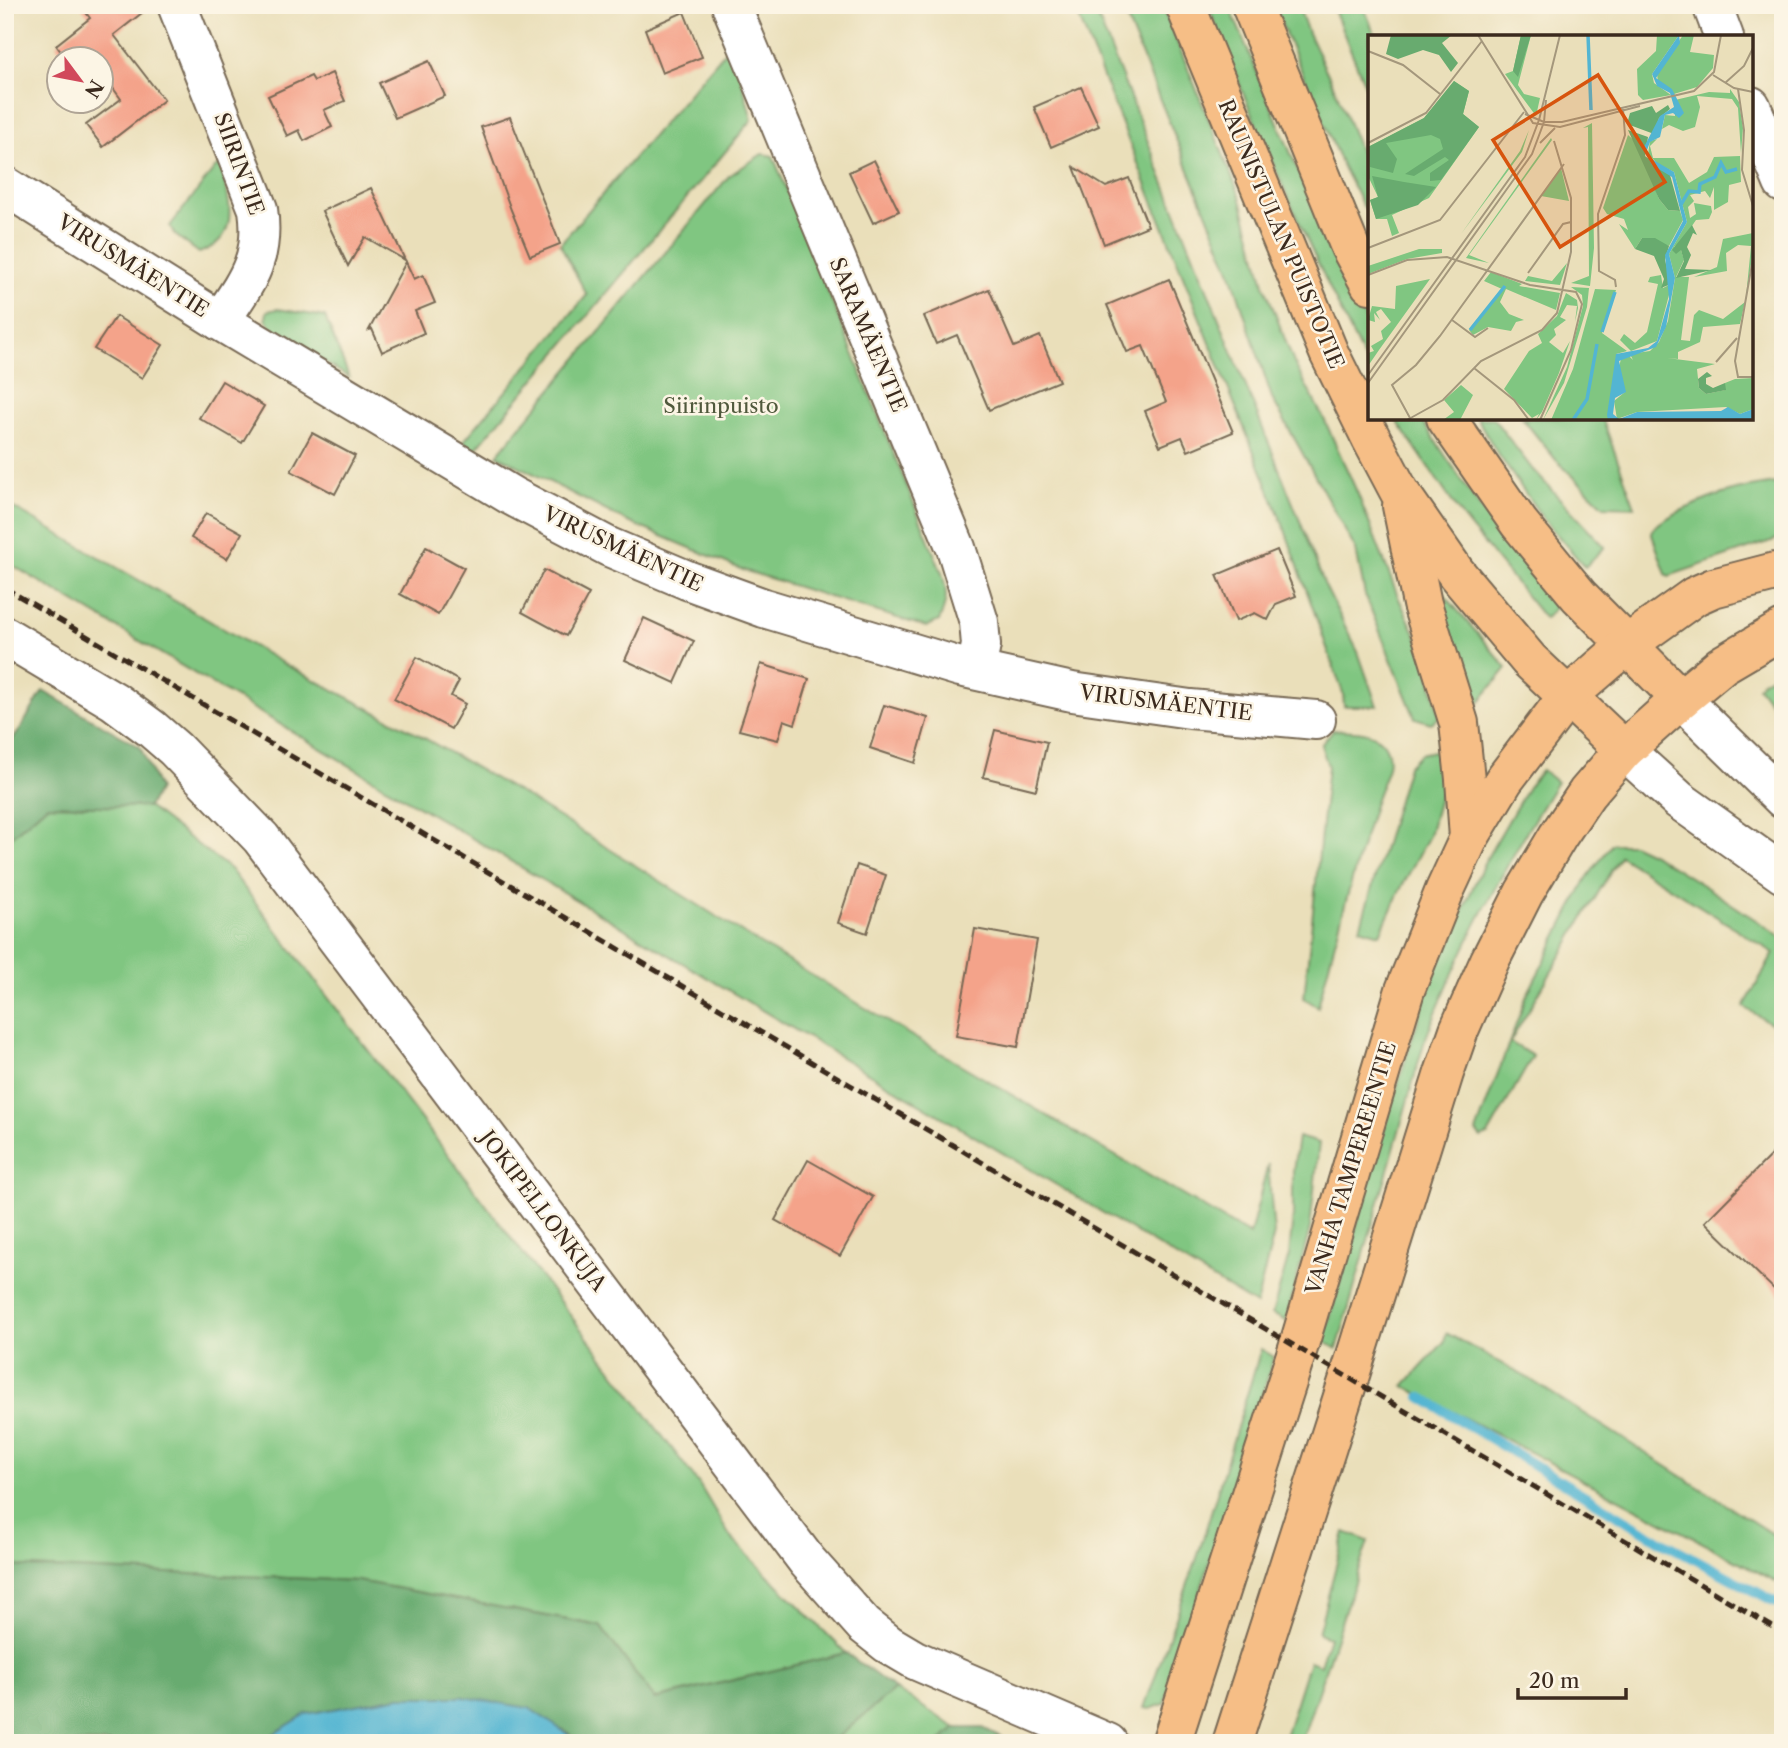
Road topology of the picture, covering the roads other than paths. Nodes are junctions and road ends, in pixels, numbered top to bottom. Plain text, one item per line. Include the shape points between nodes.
1 (177, 5) edge
2 (731, 5) edge
3 (1185, 5) edge
4 (1251, 5) edge
5 (1712, 5) edge
6 (1723, 35) edge
7 (1753, 111) edge
8 (1783, 184) edge
9 (5, 186) edge
10 (1368, 280) edge
11 (220, 321) junction
12 (1447, 420) edge
13 (1399, 491) junction
14 (1783, 572) edge
15 (1783, 629) edge
16 (5, 636) edge
17 (1628, 644) junction
18 (976, 670) junction
19 (1568, 696) junction
20 (1682, 699) junction
21 (1316, 720) dead end
22 (1624, 750) junction
23 (1783, 799) edge
24 (1469, 838) junction
25 (1783, 874) edge
26 (1108, 1743) edge
27 (1171, 1743) edge
28 (1232, 1743) edge

1 - 11 street, SIIRINTIE via 258,209 261,240 257,254 249,277
2 - 18 street, SARAMÄENTIE via 956,548 979,622
3 - 13 main road, RAUNISTULAN PUISTOTIE via 1329,352
4 - 10 main road via 1350,247
5 - 6 street
7 - 8 street
9 - 11 street, VIRUSMÄENTIE
11 - 18 street, VIRUSMÄENTIE via 512,496 609,547 764,608
12 - 17 main road via 1519,523 1579,596
13 - 19 main road, RAUNISTULAN PUISTOTIE via 1456,573 1514,644
13 - 24 main road via 1422,604 1458,723
14 - 17 main road, VANHA TAMPEREENTIE via 1695,596
15 - 20 main road via 1722,665
16 - 26 street, JOKIPELLONKUJA via 152,729 261,838 807,1560 864,1625 915,1660
17 - 19 main road, VANHA TAMPEREENTIE
17 - 20 main road
18 - 21 street, VIRUSMÄENTIE via 1072,692
19 - 22 main road, RAUNISTULAN PUISTOTIE
19 - 24 main road, VANHA TAMPEREENTIE via 1504,780
20 - 22 main road
20 - 23 street
22 - 25 street via 1679,800
22 - 28 main road via 1558,836 1490,960 1460,1030
24 - 27 main road, VANHA TAMPEREENTIE via 1405,990 1298,1348

